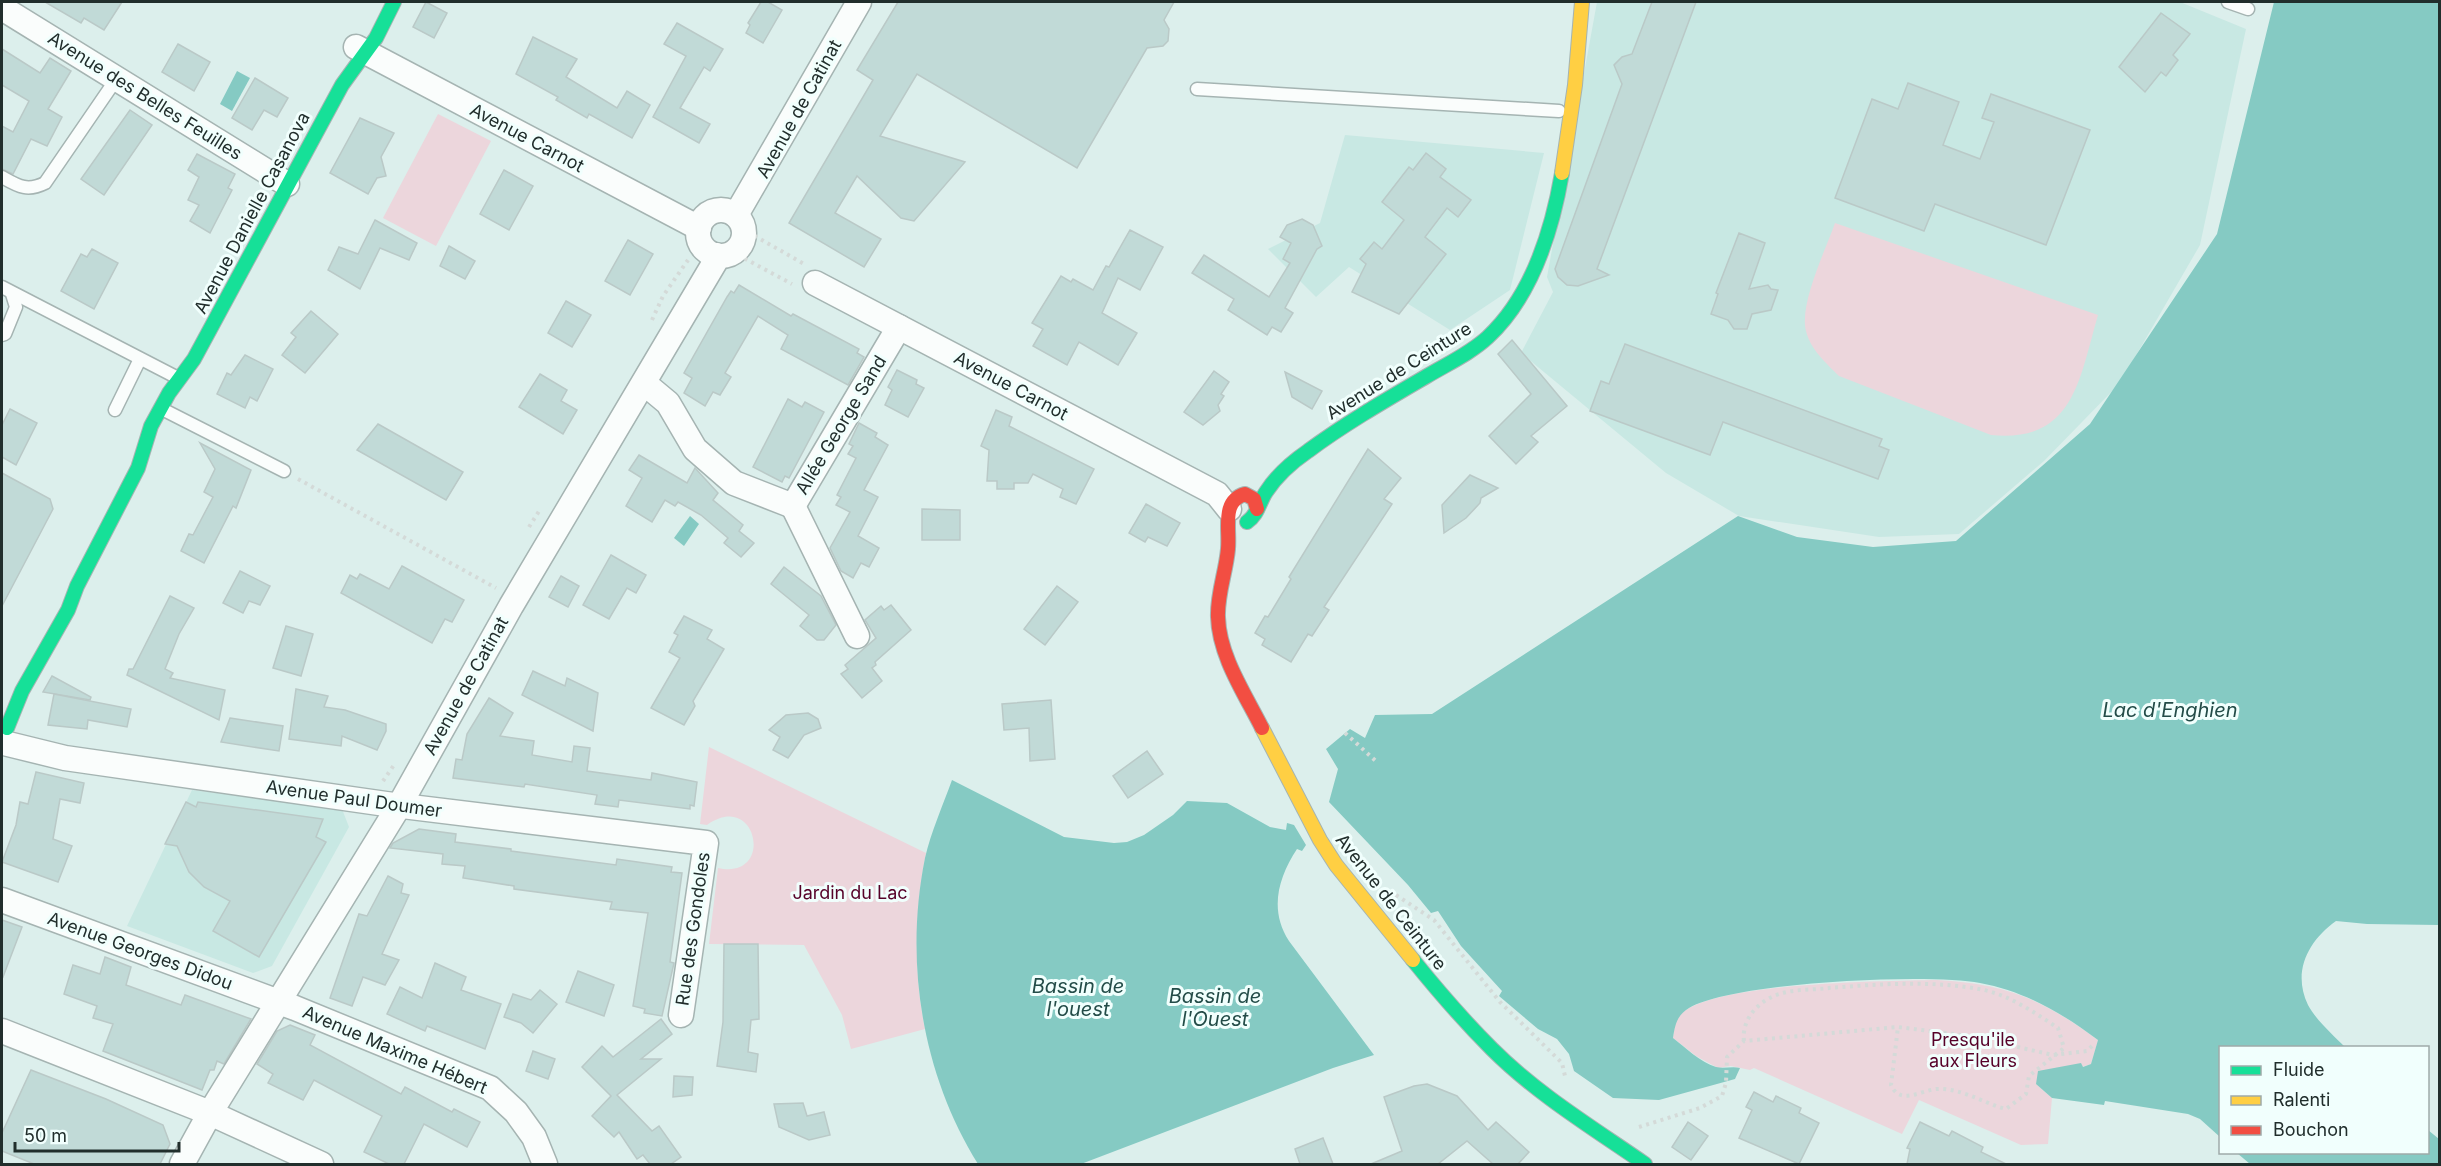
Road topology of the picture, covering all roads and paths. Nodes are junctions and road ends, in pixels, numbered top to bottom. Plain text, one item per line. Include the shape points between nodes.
1 (382, 2) edge
2 (394, 2) edge
3 (859, 2) edge
4 (1571, 2) edge
5 (1582, 2) edge
6 (2228, 2) edge
7 (2, 8) edge
8 (2248, 9) dead end
9 (361, 50) junction
10 (117, 78) junction
11 (1197, 88) dead end
12 (1559, 111) junction
13 (2, 177) edge
14 (287, 184) junction
15 (699, 228) junction
16 (733, 239) junction
17 (815, 283) junction
18 (2, 287) edge
19 (12, 294) junction
20 (899, 327) junction
21 (2, 335) edge
22 (140, 359) junction
23 (194, 359) junction
24 (179, 378) junction
25 (644, 383) junction
26 (114, 410) dead end
27 (166, 412) junction
28 (284, 471) joint
29 (793, 506) junction
30 (1243, 506) junction
31 (1228, 551) junction
32 (77, 586) junction
33 (515, 598) junction
34 (857, 636) dead end
35 (8, 691) dead end
36 (3, 733) edge
37 (1345, 733) dead end
38 (1377, 762) dead end
39 (399, 806) junction
40 (706, 843) joint
41 (1393, 894) dead end
42 (2, 900) edge
43 (279, 1002) junction
44 (681, 1015) dead end
45 (1898, 1027) junction
46 (2, 1031) edge
47 (1744, 1041) junction
48 (2094, 1044) dead end
49 (2053, 1055) junction
50 (1567, 1085) dead end
51 (210, 1113) junction
52 (1621, 1148) junction
53 (182, 1164) edge
54 (321, 1164) edge
55 (545, 1164) edge
56 (1645, 1164) edge

1 - 9 street, Avenue Danielle Casanova
2 - 9 street, Avenue Danielle Casanova
3 - 16 street, Avenue de Catinat via 744,207
4 - 12 street, Avenue de Ceinture
5 - 30 street, Avenue de Ceinture via 1569,124 1553,204 1539,256 1512,312 1472,349 1339,428 1305,453 1267,491
6 - 8 lane
7 - 10 street, Avenue des Belles Feuilles
9 - 14 street, Avenue Danielle Casanova
9 - 15 street, Avenue Carnot
10 - 13 lane via 45,183 32,189
10 - 14 street, Avenue des Belles Feuilles
11 - 12 lane
12 - 30 street, Avenue de Ceinture via 1538,226 1524,268 1498,314 1473,338 1294,448
14 - 23 street, Avenue Danielle Casanova
15 - 16 street via 701,244
15 - 16 street via 703,218 720,210
16 - 17 path via 801,288
16 - 17 path via 755,236 812,268
16 - 25 street, Avenue de Catinat via 715,262
17 - 20 street, Avenue Carnot
18 - 19 lane
19 - 21 lane via 16,307
19 - 22 lane
20 - 29 street, Allée George Sand
20 - 30 street, Avenue Carnot
22 - 24 lane
22 - 26 lane
23 - 24 street, Avenue Danielle Casanova
23 - 27 street, Avenue Danielle Casanova via 192,375
24 - 27 street, Avenue Danielle Casanova
25 - 29 street, Allée George Sand via 668,403 695,449 734,483
25 - 33 street, Avenue de Catinat
27 - 28 lane
27 - 32 street, Avenue Danielle Casanova via 147,458 138,468
28 - 33 path
29 - 34 street
30 - 31 street, Avenue de Ceinture
30 - 31 street, Avenue de Ceinture
31 - 52 street, Avenue de Ceinture via 1218,608 1226,654 1328,853 1445,999 1485,1042 1547,1096
32 - 35 street, Avenue Danielle Casanova
32 - 36 street, Avenue Danielle Casanova
33 - 39 street, Avenue de Catinat
36 - 39 street, Avenue Paul Doumer via 65,758
37 - 38 path
39 - 40 street, Avenue Paul Doumer
39 - 43 street, Avenue de Catinat
40 - 44 street, Rue des Gondoles
41 - 50 path via 1434,920 1500,1002 1562,1063
42 - 43 street, Avenue Georges Didou
43 - 51 street, Avenue de Catinat
43 - 55 street, Avenue Maxime Hébert via 490,1089 534,1137
45 - 47 path
45 - 49 path via 1970,1036
45 - 49 path via 1892,1085 1899,1095 1906,1097 1938,1089 1971,1095 2006,1109 2026,1094 2029,1076
46 - 51 street
47 - 49 path via 1746,1019 1766,1000 1783,993 1868,985 1920,985 1984,990 2031,1010 2058,1028 2064,1048
47 - 52 path via 1727,1057 1722,1096 1700,1108 1632,1130
48 - 49 path via 2086,1051
51 - 53 street, Avenue de Catinat
51 - 54 street
52 - 56 street, Avenue de Ceinture

